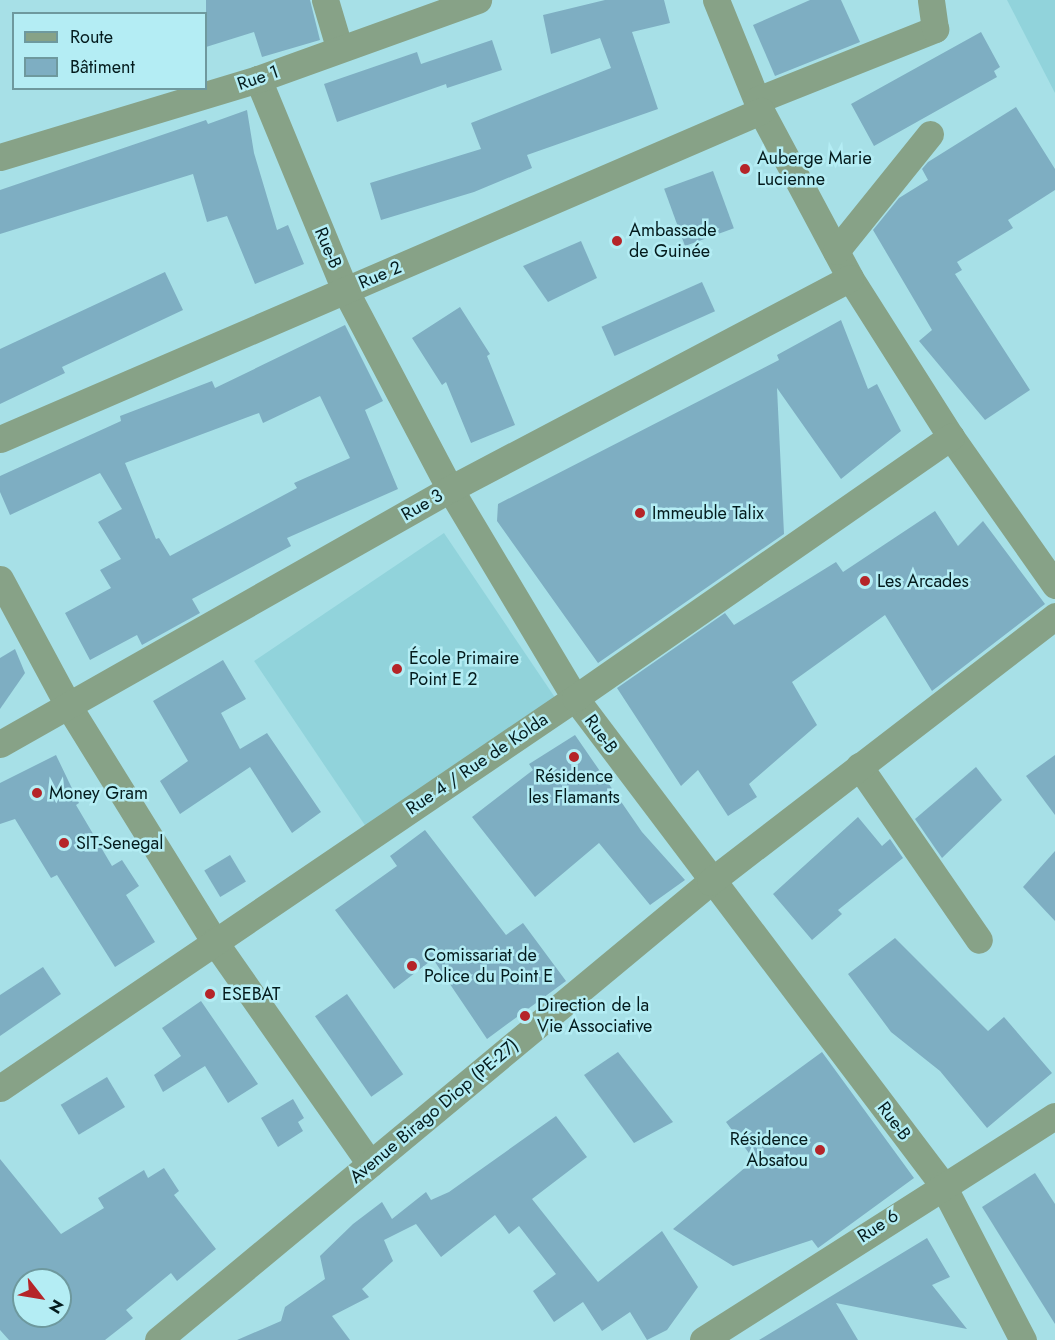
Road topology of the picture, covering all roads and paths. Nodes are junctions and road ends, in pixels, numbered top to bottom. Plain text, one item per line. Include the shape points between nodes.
1 (325, 0) edge
2 (478, 0) edge
3 (716, 0) edge
4 (931, 0) edge
5 (339, 47) junction
6 (258, 80) junction
7 (759, 106) junction
8 (930, 134) dead end
9 (0, 156) edge
10 (836, 251) junction
11 (850, 278) junction
12 (345, 290) junction
13 (951, 437) junction
14 (0, 439) edge
15 (450, 489) junction
16 (0, 579) edge
17 (1055, 585) edge
18 (1055, 616) edge
19 (575, 698) junction
20 (69, 706) junction
21 (0, 744) edge
22 (859, 766) junction
23 (710, 882) junction
24 (979, 940) dead end
25 (214, 941) junction
26 (0, 1088) edge
27 (1055, 1116) edge
28 (370, 1164) junction
29 (942, 1184) junction
30 (158, 1340) edge
31 (703, 1340) edge
32 (1023, 1340) edge

1 - 5 street
2 - 5 street, Rue 1
3 - 7 street
4 - 7 street, Rue 2 via 935,29
5 - 6 street, Rue 1
6 - 9 street, Rue 1
6 - 12 street, Rue-B
7 - 10 street
7 - 12 street, Rue 2
8 - 10 street
10 - 11 street
11 - 13 street
11 - 15 street, Rue 3
12 - 14 street, Rue 2
12 - 15 street, Rue-B
13 - 17 street
13 - 19 street, Rue 4 / Rue de Kolda
15 - 19 street, Rue-B
15 - 20 street, Rue 3
16 - 20 street
18 - 22 street, Avenue Birago Diop (PE-27)
19 - 23 street, Rue-B
19 - 25 street, Rue 4 / Rue de Kolda
20 - 21 street, Rue 3
20 - 25 street
22 - 23 street, Avenue Birago Diop (PE-27)
22 - 24 street
23 - 28 street, Avenue Birago Diop (PE-27)
23 - 29 street, Rue-B
25 - 26 street, Rue 4 / Rue de Kolda
25 - 28 street
27 - 29 street, Rue 6
28 - 30 street, Avenue Birago Diop (PE-27)
29 - 31 street, Rue 6
29 - 32 street, Rue-B

